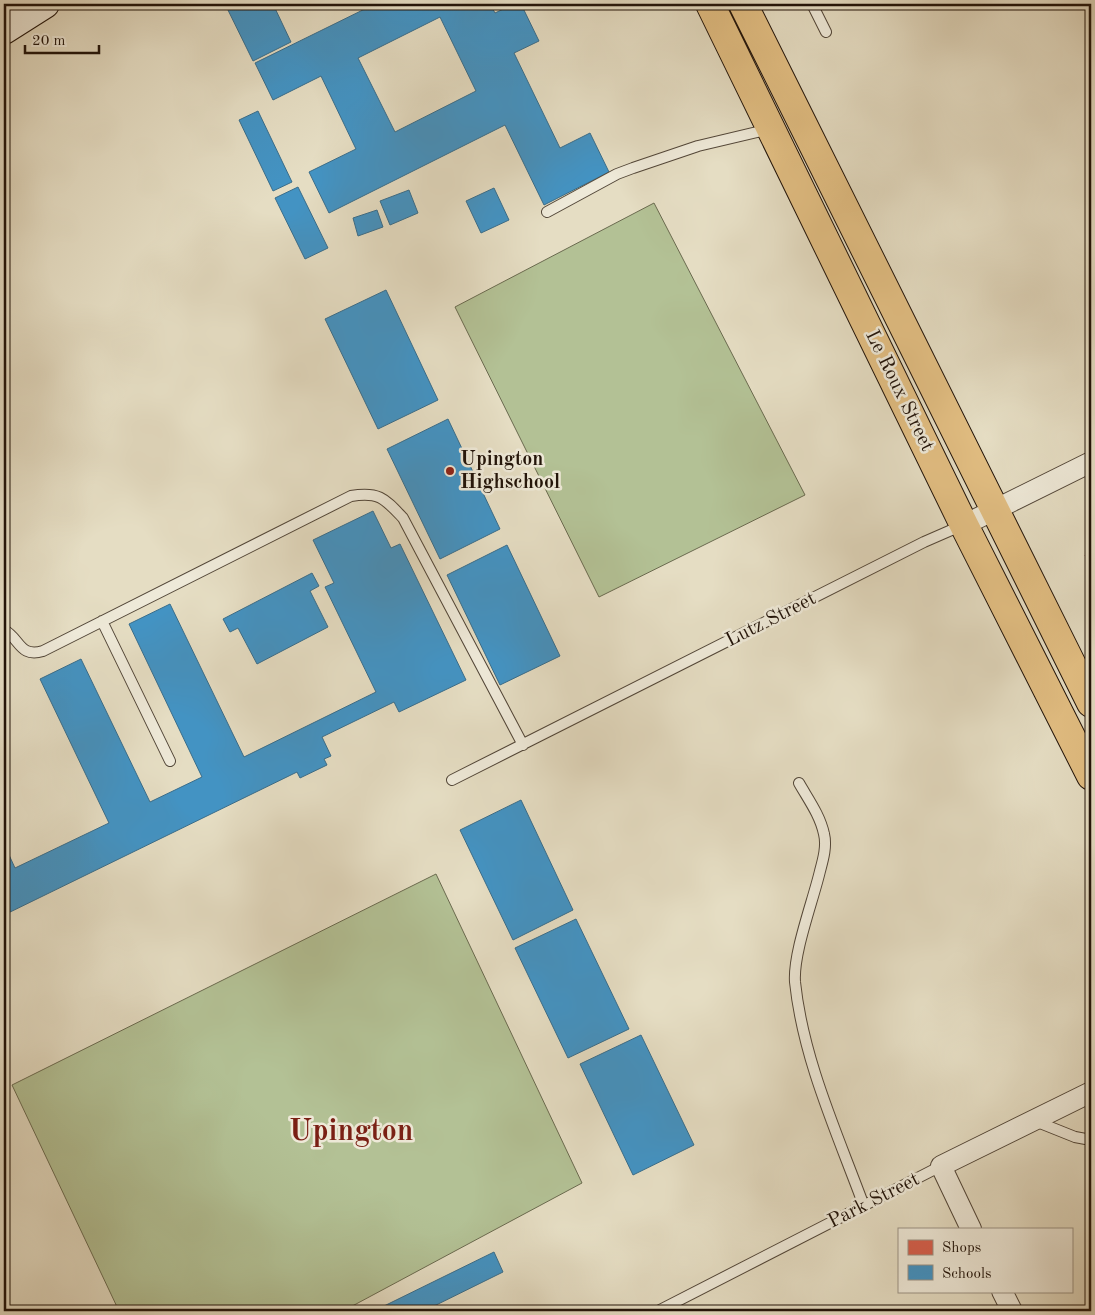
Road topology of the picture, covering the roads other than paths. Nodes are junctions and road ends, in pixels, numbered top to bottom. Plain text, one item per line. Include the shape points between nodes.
1 (45, 4) edge
2 (710, 4) edge
3 (743, 4) edge
4 (812, 4) edge
5 (4, 30) edge
6 (826, 32) dead end
7 (771, 129) junction
8 (547, 212) dead end
9 (1091, 462) edge
10 (994, 510) junction
11 (964, 524) junction
12 (102, 622) junction
13 (4, 630) edge
14 (1091, 703) edge
15 (522, 745) junction
16 (170, 761) dead end
17 (1091, 776) edge
18 (452, 780) dead end
19 (799, 783) dead end
20 (1091, 1092) edge
21 (1034, 1120) junction
22 (1091, 1140) edge
23 (941, 1166) junction
24 (864, 1206) junction
25 (971, 1228) edge
26 (1002, 1292) edge
27 (658, 1311) edge
28 (1012, 1311) edge

1 - 5 street
2 - 7 highway, Le Roux Street
3 - 10 highway, Le Roux Street
4 - 6 lane
7 - 8 lane via 698,146 633,168
7 - 11 highway, Le Roux Street
9 - 10 street, Lutz Street
10 - 11 street, Lutz Street
10 - 14 highway, Le Roux Street
11 - 15 lane, Lutz Street
11 - 17 highway, Le Roux Street
12 - 13 lane via 34,654 21,647
12 - 15 lane via 351,496 366,493 383,497 403,518
12 - 16 lane
15 - 18 lane, Lutz Street
19 - 24 lane via 825,835 824,856 797,956 795,980 802,1031
20 - 21 street, Park Street
21 - 22 lane
21 - 23 street, Park Street
23 - 24 lane, Park Street
23 - 25 street
24 - 27 lane, Park Street
26 - 28 street

